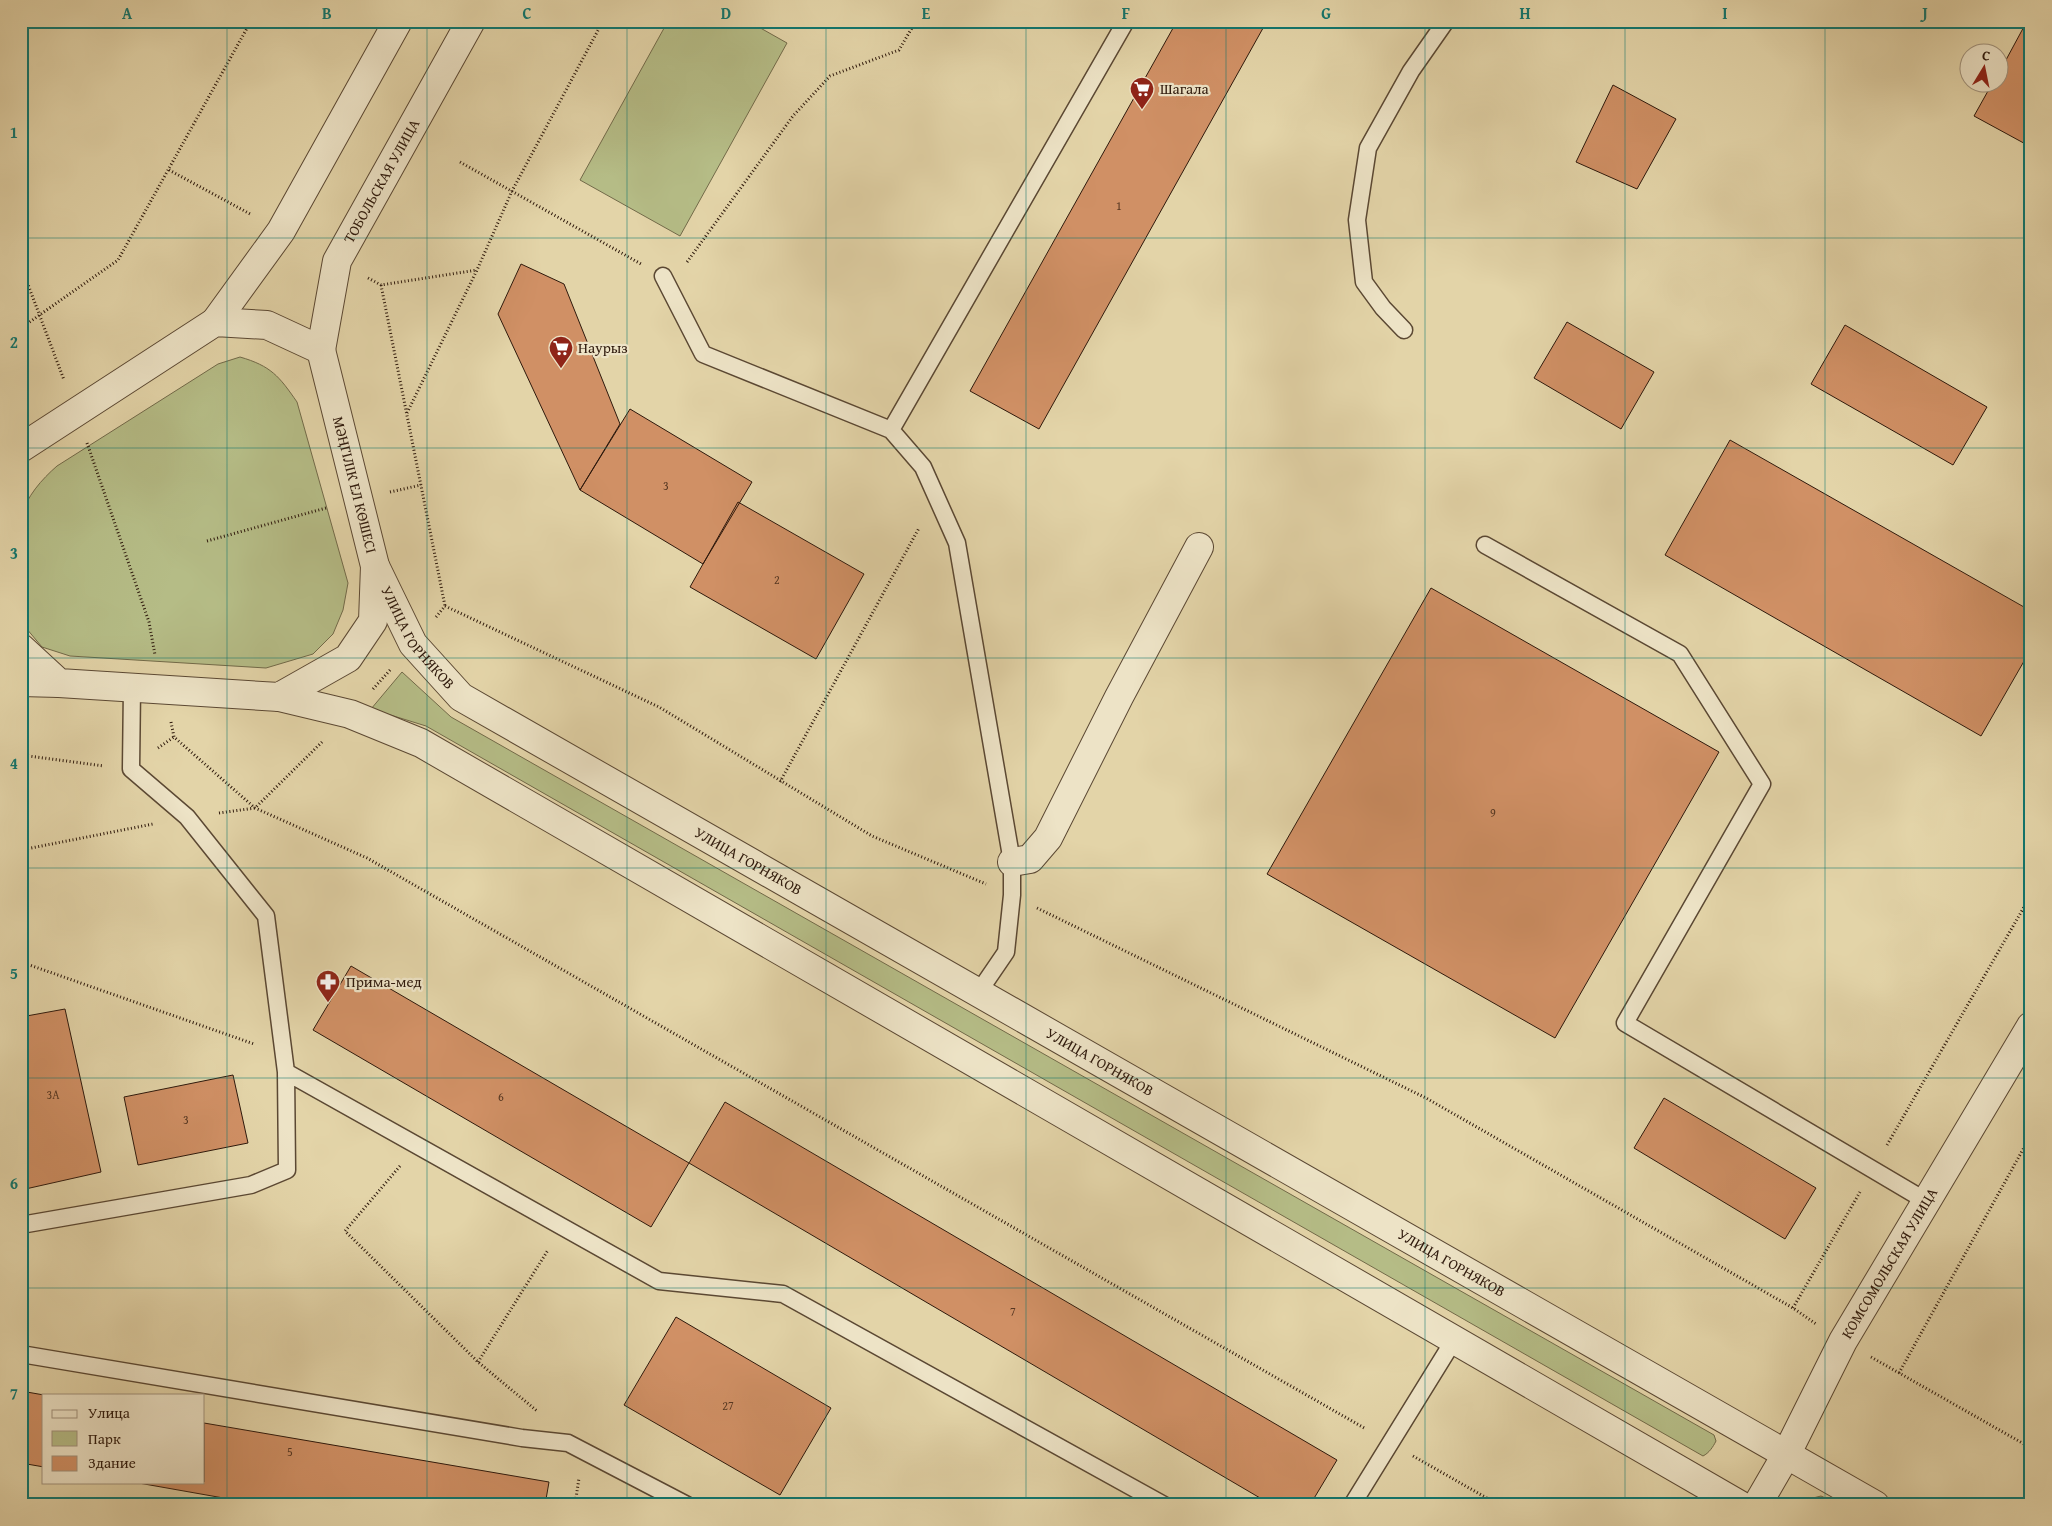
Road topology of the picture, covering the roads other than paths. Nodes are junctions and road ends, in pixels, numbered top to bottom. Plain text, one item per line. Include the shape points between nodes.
1 (398, 21) edge
2 (471, 21) edge
3 (1126, 21) edge
4 (1446, 21) edge
5 (663, 276) road end
6 (214, 322) junction
7 (1404, 330) dead end
8 (321, 350) junction
9 (891, 430) junction
10 (21, 448) edge
11 (1485, 546) dead end
12 (1199, 547) dead end
13 (375, 566) junction
14 (21, 648) edge
15 (21, 682) edge
16 (60, 683) junction
17 (132, 688) junction
18 (279, 697) junction
19 (1012, 862) junction
20 (978, 993) junction
21 (2031, 1026) edge
22 (286, 1072) junction
23 (1926, 1201) junction
24 (21, 1225) edge
25 (1454, 1340) junction
26 (21, 1354) edge
27 (1786, 1455) junction
28 (1162, 1504) edge
29 (688, 1505) edge
30 (1352, 1505) edge
31 (1740, 1505) edge
32 (1757, 1505) edge
33 (1875, 1505) edge

1 - 6 street via 281,231
2 - 8 street, ТОБОЛЬСКАЯ УЛИЦА via 337,261
3 - 9 lane
4 - 7 lane via 1412,71 1368,148 1358,220 1364,282
5 - 9 lane via 703,354
6 - 8 street via 267,325
6 - 10 street
8 - 13 street, МӘҢГІЛІК ЕЛ КӨШЕСІ
9 - 19 lane via 924,467 957,543
11 - 23 lane via 1680,654 1762,784 1625,1022
12 - 19 street via 1048,838 1030,859
13 - 18 street, МӘҢГІЛІК ЕЛ КӨШЕСІ via 373,621 348,658
13 - 20 street, УЛИЦА ГОРНЯКОВ via 413,644 461,697
14 - 16 street
15 - 16 street
16 - 17 street
17 - 18 street
17 - 22 lane via 130,769 187,818 266,916
18 - 25 street via 350,714 421,743
19 - 20 lane via 1006,952
20 - 27 street, УЛИЦА ГОРНЯКОВ
21 - 23 street, КОМСОМОЛЬСКАЯ УЛИЦА
22 - 24 lane via 287,1170 251,1184
22 - 28 lane via 659,1281 783,1294
23 - 27 street, КОМСОМОЛЬСКАЯ УЛИЦА via 1843,1341
25 - 30 lane
25 - 31 street
26 - 29 lane via 568,1443
27 - 32 street, КОМСОМОЛЬСКАЯ УЛИЦА
27 - 33 street, УЛИЦА ГОРНЯКОВ

